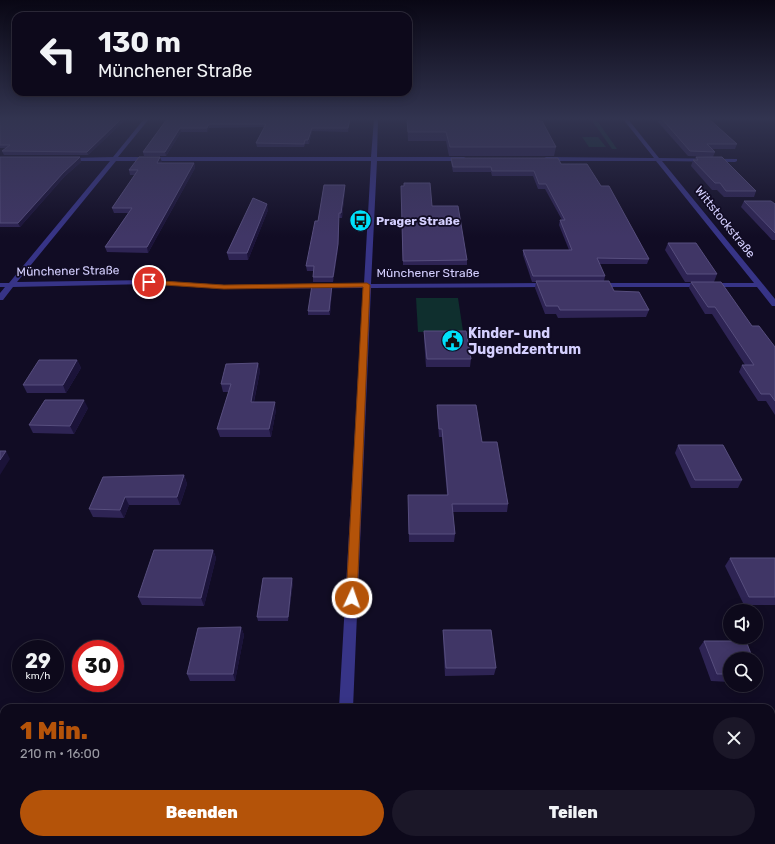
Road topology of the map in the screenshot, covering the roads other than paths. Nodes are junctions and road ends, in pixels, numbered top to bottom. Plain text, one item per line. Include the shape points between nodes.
1 (61, 159) edge
2 (114, 159) junction
3 (374, 159) junction
4 (472, 159) edge
5 (540, 159) edge
6 (659, 160) junction
7 (735, 160) dead end
8 (0, 285) edge
9 (11, 285) junction
10 (367, 285) junction
11 (555, 285) edge
12 (587, 285) edge
13 (760, 285) junction
14 (0, 298) edge
15 (775, 304) edge
16 (346, 704) edge

1 - 2 street
2 - 3 street
2 - 9 street
3 - 4 street
3 - 10 street
5 - 6 street
6 - 7 street
6 - 13 street, Wittstockstraße
8 - 9 street, Münchener Straße
9 - 10 street, Münchener Straße via 149,282 224,287
9 - 14 street
10 - 11 street, Münchener Straße
10 - 16 street
12 - 13 street
13 - 15 street, Wittstockstraße

